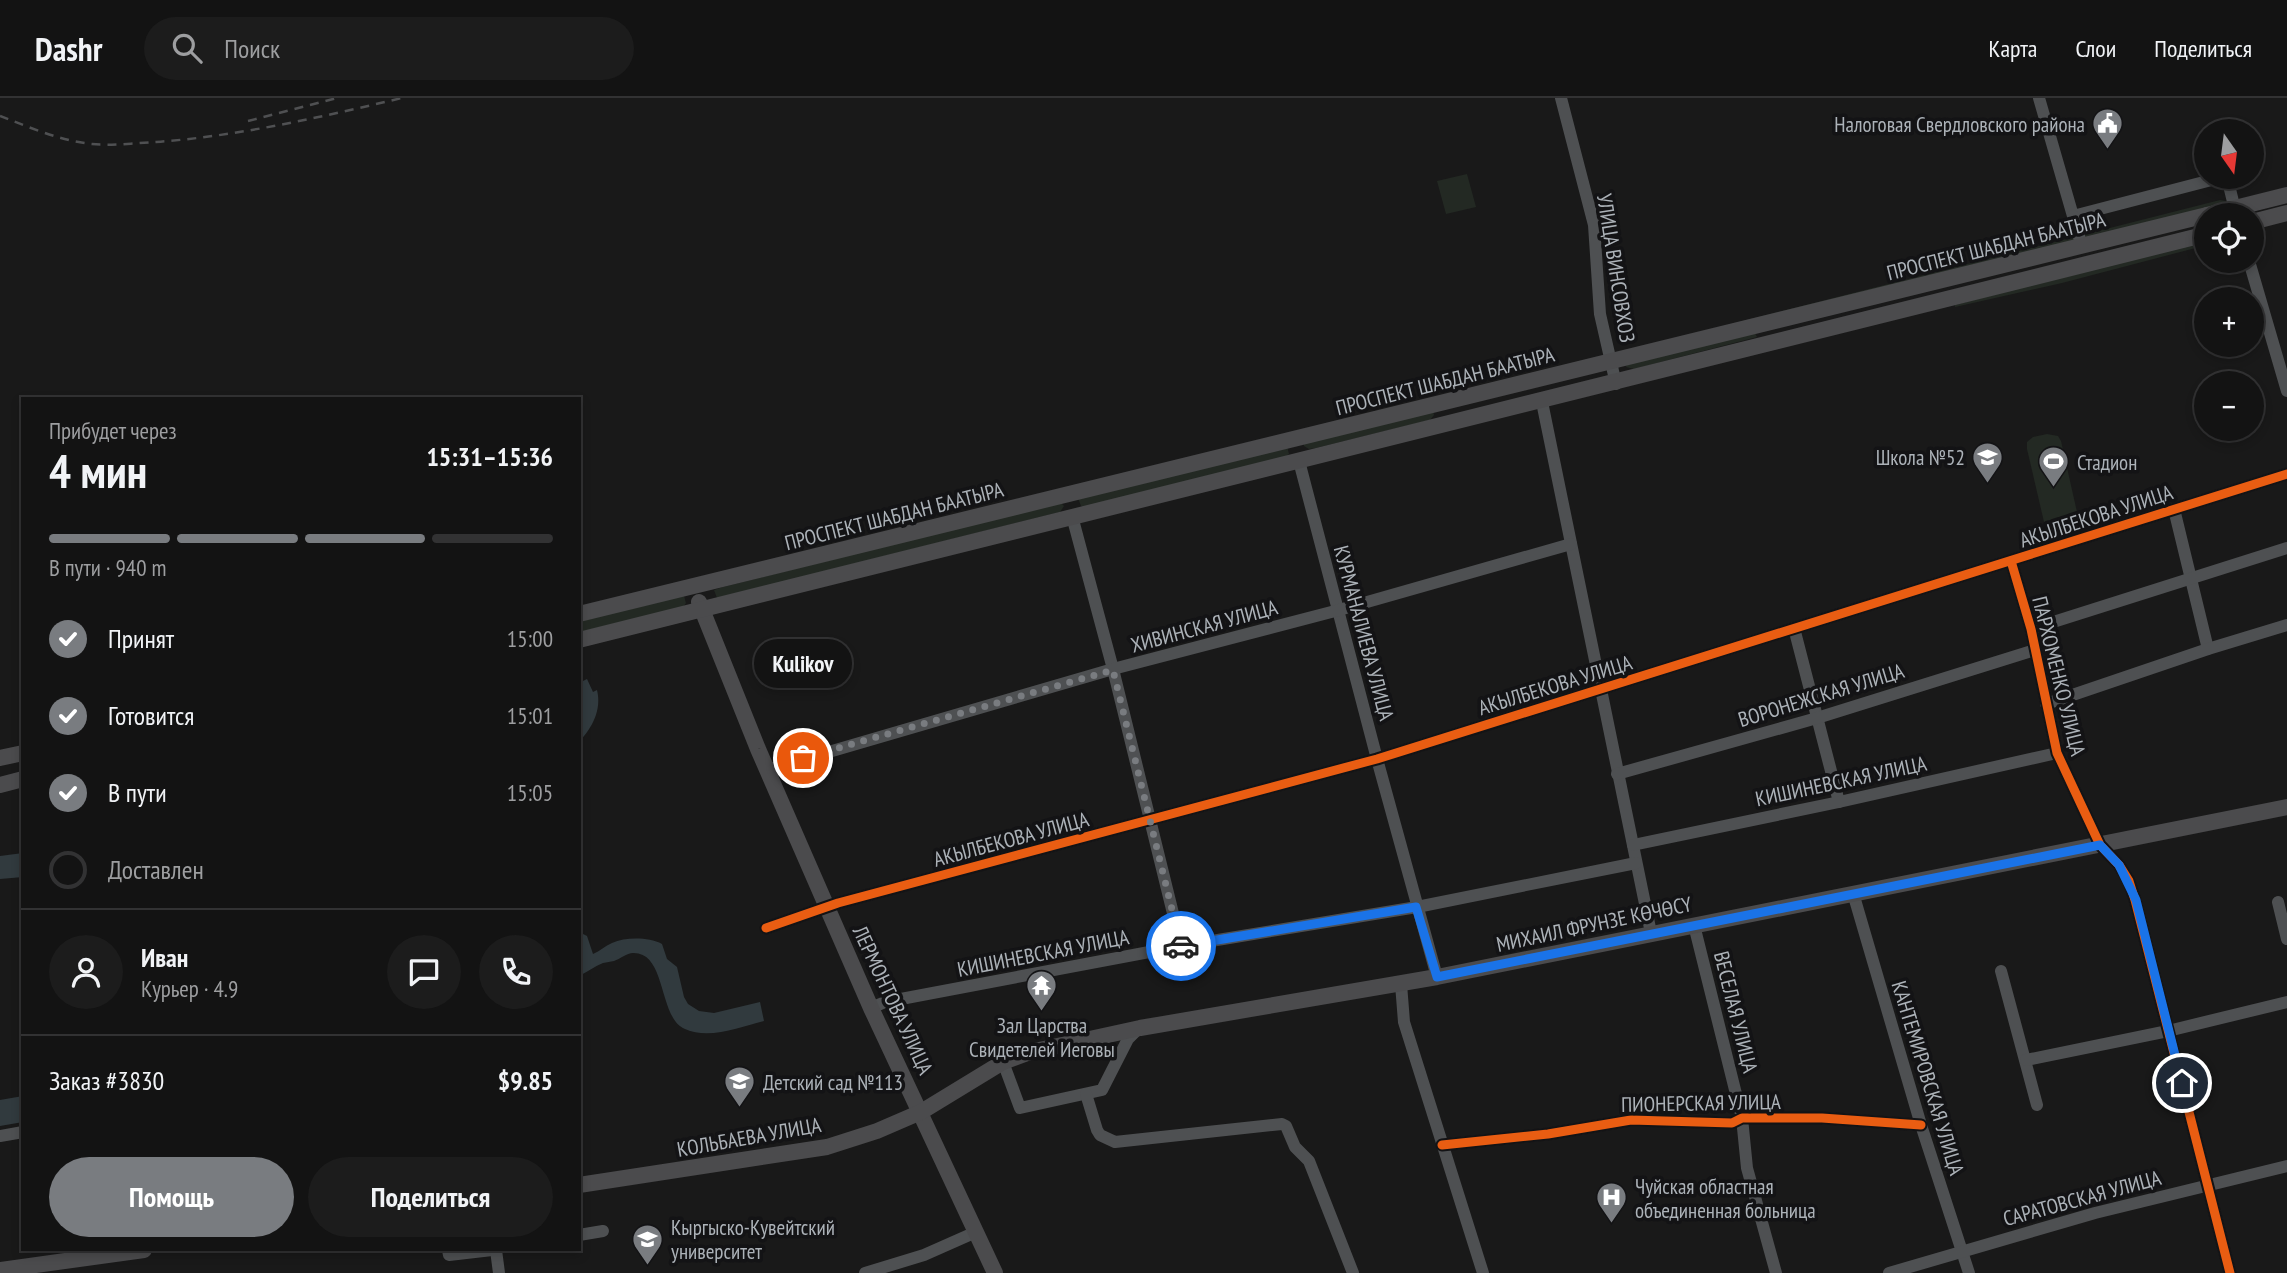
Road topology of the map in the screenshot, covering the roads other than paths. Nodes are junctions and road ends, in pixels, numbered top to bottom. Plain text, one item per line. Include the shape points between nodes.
1 (1561, 98) edge
2 (2039, 98) edge
3 (2194, 185) edge
4 (2287, 195) edge
5 (2263, 203) edge
6 (2287, 213) edge
7 (2073, 216) junction
8 (2194, 218) edge
9 (2264, 219) edge
10 (2194, 237) edge
11 (2082, 247) junction
12 (2253, 273) edge
13 (1777, 321) junction
14 (1782, 341) junction
15 (1611, 362) junction
16 (1616, 384) junction
17 (2287, 391) edge
18 (1472, 396) junction
19 (1542, 402) junction
20 (1436, 405) junction
21 (1478, 418) junction
22 (1442, 426) junction
23 (1293, 440) junction
24 (1299, 461) junction
25 (2287, 474) edge
26 (1067, 496) junction
27 (2174, 509) junction
28 (1072, 516) junction
29 (1571, 544) junction
30 (2287, 548) edge
31 (2011, 561) junction
32 (2192, 578) junction
33 (693, 586) junction
34 (702, 609) junction
35 (1339, 610) junction
36 (581, 614) edge
37 (2287, 625) edge
38 (1794, 628) junction
39 (2031, 629) junction
40 (581, 639) edge
41 (2208, 649) junction
42 (2035, 650) junction
43 (1113, 670) junction
44 (1601, 690) junction
45 (2046, 704) junction
46 (1818, 718) junction
47 (21, 753) edge
48 (2057, 753) junction
49 (0, 758) edge
50 (1377, 759) junction
51 (767, 769) junction
52 (1617, 774) junction
53 (21, 780) edge
54 (0, 785) edge
55 (1839, 802) junction
56 (2287, 807) edge
57 (1150, 821) junction
58 (1633, 845) junction
59 (2100, 845) junction
60 (1636, 863) junction
61 (1853, 892) junction
62 (2278, 902) dead end
63 (828, 907) junction
64 (1416, 907) junction
65 (1694, 925) junction
66 (766, 928) dead end
67 (1651, 933) junction
68 (2287, 939) edge
69 (1181, 946) junction
70 (2001, 971) dead end
71 (1437, 977) junction
72 (1401, 984) junction
73 (2287, 1002) edge
74 (872, 1008) junction
75 (1140, 1028) junction
76 (2168, 1031) junction
77 (2026, 1060) junction
78 (1003, 1062) junction
79 (1086, 1094) junction
80 (2037, 1105) dead end
81 (921, 1112) junction
82 (1742, 1118) junction
83 (1921, 1125) junction
84 (21, 1132) edge
85 (0, 1136) edge
86 (1442, 1145) junction
87 (2287, 1166) edge
88 (581, 1185) edge
89 (2209, 1185) junction
90 (603, 1231) dead end
91 (976, 1232) junction
92 (581, 1235) edge
93 (1962, 1250) junction
94 (137, 1251) edge
95 (449, 1251) edge
96 (485, 1251) edge
97 (494, 1251) edge
98 (0, 1270) edge
99 (499, 1273) edge
100 (865, 1273) edge
101 (995, 1273) edge
102 (1353, 1273) edge
103 (1483, 1273) edge
104 (1776, 1273) edge
105 (1889, 1273) edge
106 (1969, 1273) edge
107 (2230, 1273) edge

1 - 15 street, УЛИЦА ВИНСОВХОЗ via 1594,225 1600,314
2 - 7 street
3 - 7 street
4 - 5 main road, ПРОСПЕКТ ШАБДАН БААТЫРА
6 - 9 main road
7 - 11 street
8 - 11 main road, ПРОСПЕКТ ШАБДАН БААТЫРА
10 - 14 main road, ПРОСПЕКТ ШАБДАН БААТЫРА
11 - 13 main road, ПРОСПЕКТ ШАБДАН БААТЫРА
12 - 17 street
13 - 14 main road
13 - 15 main road, ПРОСПЕКТ ШАБДАН БААТЫРА
14 - 16 main road, ПРОСПЕКТ ШАБДАН БААТЫРА
15 - 16 street, УЛИЦА ВИНСОВХОЗ
15 - 18 main road, ПРОСПЕКТ ШАБДАН БААТЫРА
16 - 19 main road, ПРОСПЕКТ ШАБДАН БААТЫРА
18 - 20 main road, ПРОСПЕКТ ШАБДАН БААТЫРА
18 - 21 main road
19 - 21 main road, ПРОСПЕКТ ШАБДАН БААТЫРА
19 - 29 street
20 - 22 main road
20 - 23 main road, ПРОСПЕКТ ШАБДАН БААТЫРА
21 - 22 main road, ПРОСПЕКТ ШАБДАН БААТЫРА
22 - 24 main road, ПРОСПЕКТ ШАБДАН БААТЫРА
23 - 24 main road
23 - 26 main road, ПРОСПЕКТ ШАБДАН БААТЫРА
24 - 28 main road, ПРОСПЕКТ ШАБДАН БААТЫРА
24 - 35 street, КУРМАНАЛИЕВА УЛИЦА
25 - 27 street, АКЫЛБЕКОВА УЛИЦА
26 - 28 main road
26 - 33 main road, ПРОСПЕКТ ШАБДАН БААТЫРА
27 - 31 street, АКЫЛБЕКОВА УЛИЦА
27 - 32 street
28 - 34 main road, ПРОСПЕКТ ШАБДАН БААТЫРА
28 - 43 street
29 - 35 street, ХИВИНСКАЯ УЛИЦА
29 - 44 street
30 - 32 street
31 - 38 street, АКЫЛБЕКОВА УЛИЦА
31 - 39 street, ПАРХОМЕНКО УЛИЦА
32 - 39 street
32 - 41 street
33 - 34 main road, ЛЕРМОНТОВА УЛИЦА
33 - 36 main road, ПРОСПЕКТ ШАБДАН БААТЫРА
34 - 40 main road, ПРОСПЕКТ ШАБДАН БААТЫРА
34 - 51 main road, ЛЕРМОНТОВА УЛИЦА
35 - 43 street, ХИВИНСКАЯ УЛИЦА
35 - 50 street, КУРМАНАЛИЕВА УЛИЦА
37 - 41 street
38 - 44 street, АКЫЛБЕКОВА УЛИЦА
38 - 46 street
39 - 42 street, ПАРХОМЕНКО УЛИЦА
41 - 45 street
42 - 45 street, ПАРХОМЕНКО УЛИЦА
42 - 46 street, ВОРОНЕЖСКАЯ УЛИЦА
43 - 51 street, ХИВИНСКАЯ УЛИЦА
43 - 57 street
44 - 50 street, АКЫЛБЕКОВА УЛИЦА
44 - 52 street
45 - 48 street, ПАРХОМЕНКО УЛИЦА
46 - 52 street, ВОРОНЕЖСКАЯ УЛИЦА
46 - 55 street
47 - 49 main road
48 - 55 street, КИШИНЕВСКАЯ УЛИЦА
48 - 59 street, ПАРХОМЕНКО УЛИЦА
50 - 57 street, АКЫЛБЕКОВА УЛИЦА
50 - 64 street, КУРМАНАЛИЕВА УЛИЦА
51 - 63 main road, ЛЕРМОНТОВА УЛИЦА
52 - 58 street
53 - 54 main road
55 - 58 street, КИШИНЕВСКАЯ УЛИЦА
56 - 59 main road, МИХАИЛ ФРУНЗЕ КӨЧӨСҮ
57 - 63 street, АКЫЛБЕКОВА УЛИЦА
57 - 69 street
58 - 60 street
59 - 61 main road, МИХАИЛ ФРУНЗЕ КӨЧӨСҮ
59 - 76 street, ПАРХОМЕНКО УЛИЦА via 2119,865 2136,900
60 - 64 street, КИШИНЕВСКАЯ УЛИЦА
60 - 67 street
61 - 65 main road, МИХАИЛ ФРУНЗЕ КӨЧӨСҮ
61 - 83 street, КАНТЕМИРОВСКАЯ УЛИЦА
62 - 68 street
63 - 66 street, АКЫЛБЕКОВА УЛИЦА
63 - 74 main road, ЛЕРМОНТОВА УЛИЦА
64 - 69 street, КИШИНЕВСКАЯ УЛИЦА
64 - 71 street, КУРМАНАЛИЕВА УЛИЦА
65 - 67 main road, МИХАИЛ ФРУНЗЕ КӨЧӨСҮ
65 - 82 street, ВЕСЕЛАЯ УЛИЦА
67 - 71 main road, МИХАИЛ ФРУНЗЕ КӨЧӨСҮ
69 - 74 street, КИШИНЕВСКАЯ УЛИЦА
70 - 77 street
71 - 72 main road, МИХАИЛ ФРУНЗЕ КӨЧӨСҮ
72 - 75 main road, МИХАИЛ ФРУНЗЕ КӨЧӨСҮ
72 - 86 street via 1404,1022
73 - 76 street
74 - 81 main road, ЛЕРМОНТОВА УЛИЦА
75 - 78 main road, МИХАИЛ ФРУНЗЕ КӨЧӨСҮ
75 - 79 street via 1128,1039 1102,1090
76 - 77 street
76 - 89 street, ПАРХОМЕНКО УЛИЦА
77 - 80 street
78 - 79 street via 1020,1108
78 - 81 main road, МИХАИЛ ФРУНЗЕ КӨЧӨСҮ
79 - 102 street via 1100,1135 1115,1142 1286,1126 1295,1147 1309,1161
81 - 88 main road, КОЛЬБАЕВА УЛИЦА via 827,1147
81 - 91 main road, ЛЕРМОНТОВА УЛИЦА
82 - 83 street, ПИОНЕРСКАЯ УЛИЦА
82 - 86 street, ПИОНЕРСКАЯ УЛИЦА via 1732,1123 1631,1119 1548,1134
82 - 104 street, ВЕСЕЛАЯ УЛИЦА via 1747,1168
83 - 93 street, КАНТЕМИРОВСКАЯ УЛИЦА
84 - 85 street
86 - 103 street
87 - 89 street, САРАТОВСКАЯ УЛИЦА
89 - 93 street, САРАТОВСКАЯ УЛИЦА
89 - 107 street, ПАРХОМЕНКО УЛИЦА
90 - 92 street
91 - 100 street via 924,1255
91 - 101 main road, ЛЕРМОНТОВА УЛИЦА
93 - 105 street, САРАТОВСКАЯ УЛИЦА
93 - 106 street, КАНТЕМИРОВСКАЯ УЛИЦА
94 - 98 main road
95 - 96 street via 449,1255
97 - 99 street

